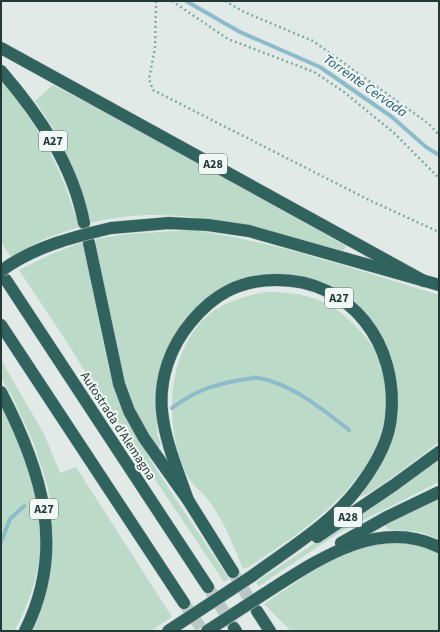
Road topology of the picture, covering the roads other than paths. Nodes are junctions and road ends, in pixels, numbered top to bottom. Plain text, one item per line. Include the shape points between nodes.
1 (1, 48) edge
2 (1, 71) edge
3 (84, 223) dead end
4 (89, 243) dead end
5 (3, 275) edge
6 (424, 281) junction
7 (439, 285) edge
8 (1, 325) edge
9 (1, 392) edge
10 (439, 452) edge
11 (439, 492) edge
12 (188, 500) junction
13 (439, 547) edge
14 (233, 572) tunnel mouth
15 (252, 576) junction
16 (277, 586) junction
17 (208, 587) tunnel mouth
18 (184, 603) tunnel mouth
19 (257, 611) tunnel mouth
20 (25, 631) edge
21 (168, 631) edge
22 (207, 631) edge
23 (270, 631) edge

1 - 6 highway, A28
2 - 3 highway, A27 via 24,98 52,139 71,182
4 - 12 highway, A27 via 118,377 129,411 144,438
5 - 6 highway, A28, bridge via 11,264 43,248 76,236 111,228 169,223 249,231
5 - 17 highway, Autostrada d'Alemagna
6 - 7 highway, A28
8 - 18 highway
9 - 20 highway, A27 via 28,448 40,485 46,520 47,550 41,587
10 - 15 highway, A28 via 325,532
11 - 16 highway, A28 via 387,517 316,557
12 - 14 highway, A27
12 - 15 highway, A27 via 165,433 162,409 163,384 171,352 181,334 203,306 228,290 257,280 288,280 316,285 343,300 362,318 379,342 388,365 392,386 391,418 385,442 361,485 344,504 320,527
13 - 16 highway via 409,537 375,538 348,546
15 - 21 highway, bridge
16 - 22 highway, bridge
19 - 23 highway

